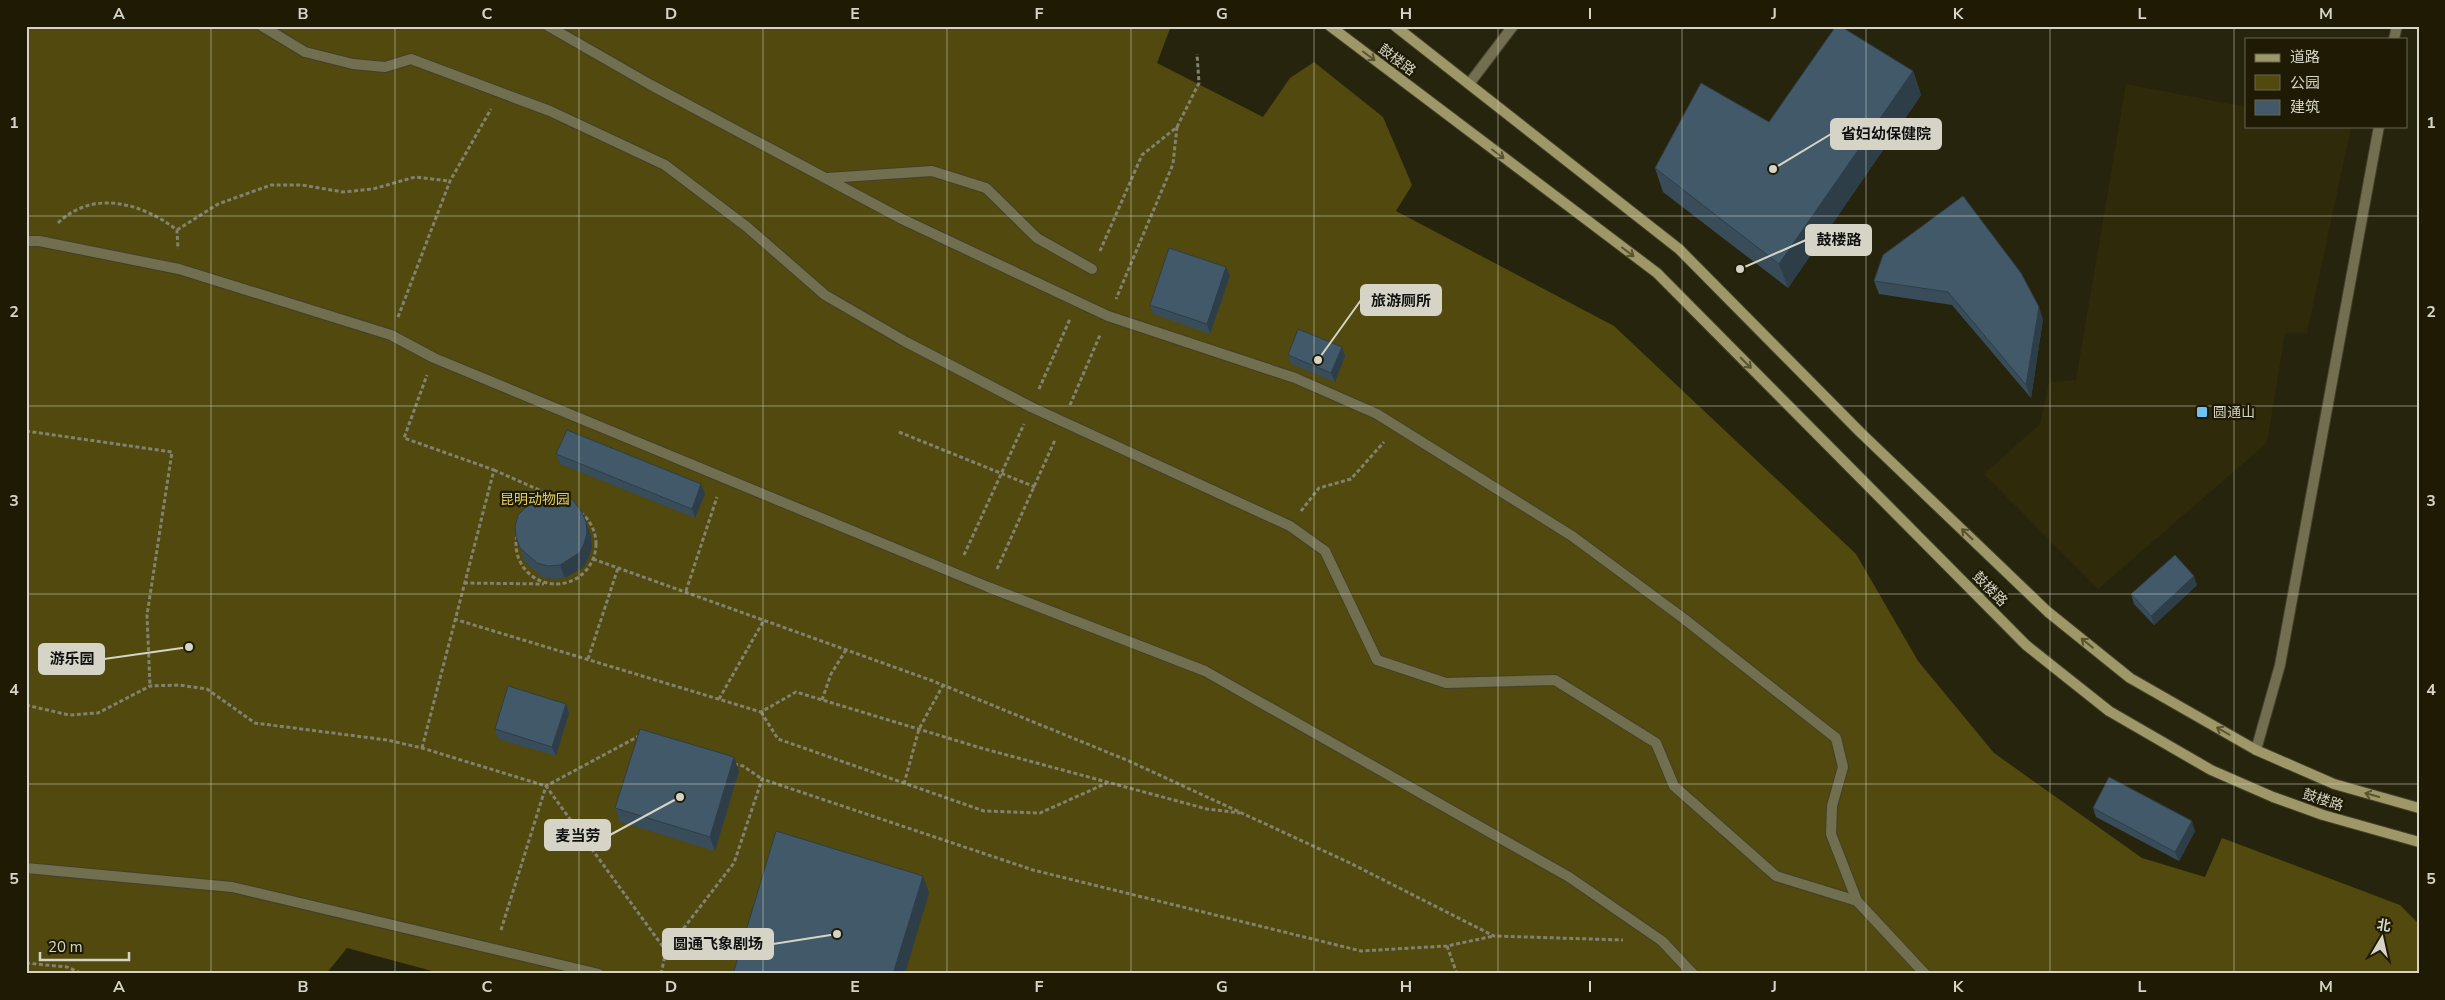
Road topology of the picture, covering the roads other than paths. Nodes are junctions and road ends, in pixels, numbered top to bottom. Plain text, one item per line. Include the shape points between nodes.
1 (262, 26) edge
2 (548, 26) edge
3 (1330, 26) edge
4 (1395, 26) edge
5 (1513, 26) edge
6 (1469, 84) junction
7 (2379, 128) edge
8 (826, 178) junction
9 (26, 241) edge
10 (1092, 270) road end
11 (2256, 750) junction
12 (2419, 808) edge
13 (2419, 842) edge
14 (26, 868) edge
15 (1857, 901) junction
16 (599, 974) edge
17 (1694, 974) edge
18 (1925, 974) edge

1 - 15 street via 305,52 353,64 385,67 411,59 550,111 665,165 747,227 825,295 906,342 1031,407 1290,526 1325,551 1377,660 1446,683 1555,680 1656,743 1674,786 1776,876
2 - 8 street via 650,85
3 -> 13 main road, 鼓楼路 via 1657,273 2026,645 2110,711 2211,770 2273,797
4 - 6 main road, 鼓楼路
5 - 6 street
11 -> 6 main road, 鼓楼路 via 2130,678 2048,612 1861,433 1679,249
7 - 11 street via 2280,664
8 - 10 street via 932,171 986,188 1037,238
8 - 15 street via 902,219 1108,316 1294,378 1377,414 1572,536 1836,738 1843,766 1832,806 1831,834
9 - 17 street via 179,269 392,335 434,358 988,588 1205,671 1569,877 1662,941
12 -> 11 main road, 鼓楼路 via 2334,784
14 - 16 street via 232,887
15 - 18 street

